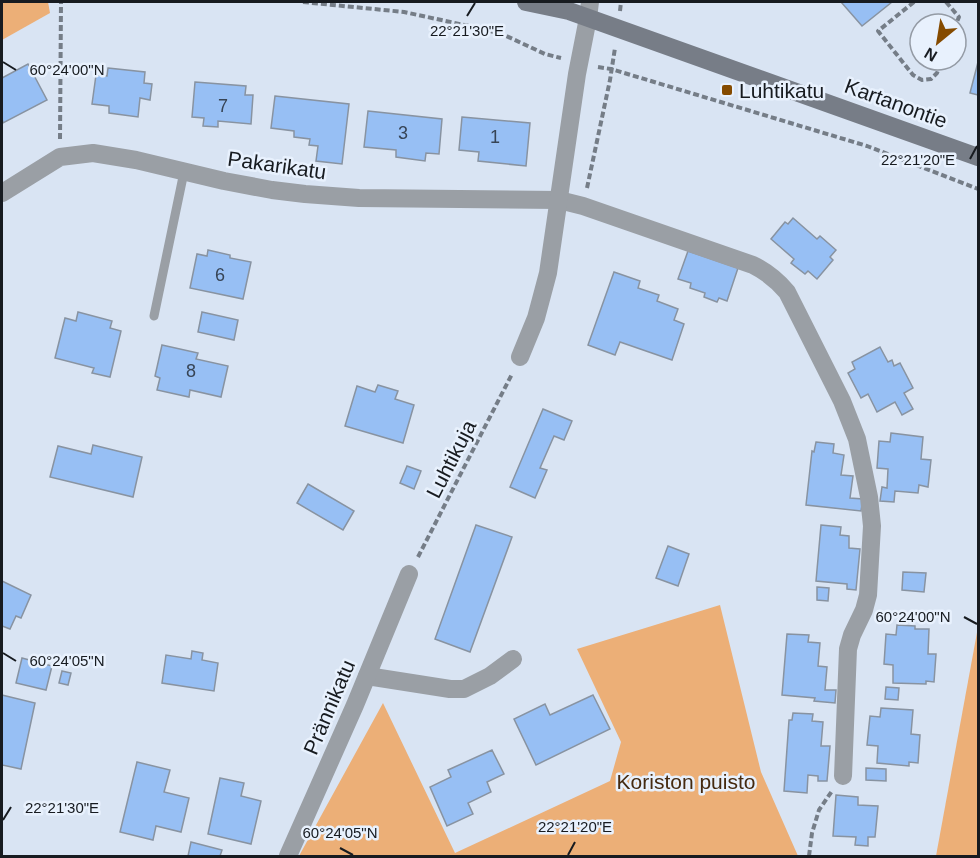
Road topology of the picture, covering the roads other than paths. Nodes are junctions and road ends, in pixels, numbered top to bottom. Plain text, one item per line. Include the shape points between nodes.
1 (526, 2) edge
2 (589, 10) edge
3 (978, 157) edge
4 (184, 172) junction
5 (2, 193) edge
6 (559, 200) junction
7 (154, 316) dead end
8 (520, 357) road end
9 (409, 574) road end
10 (513, 659) dead end
11 (367, 676) junction
12 (843, 776) road end
13 (288, 856) edge

1 - 2 street, Kartanontie
2 - 3 street, Kartanontie via 618,29
2 - 6 street
4 - 5 street, Pakarikatu via 93,153 60,157
4 - 6 street, Pakarikatu via 272,190 348,197
4 - 7 lane
6 - 8 street via 549,273
6 - 12 street, Pakarikatu via 766,272 787,292 842,402 857,439 872,526 868,595 848,649
9 - 11 street, Prännikatu
10 - 11 street via 465,688
11 - 13 street, Prännikatu

